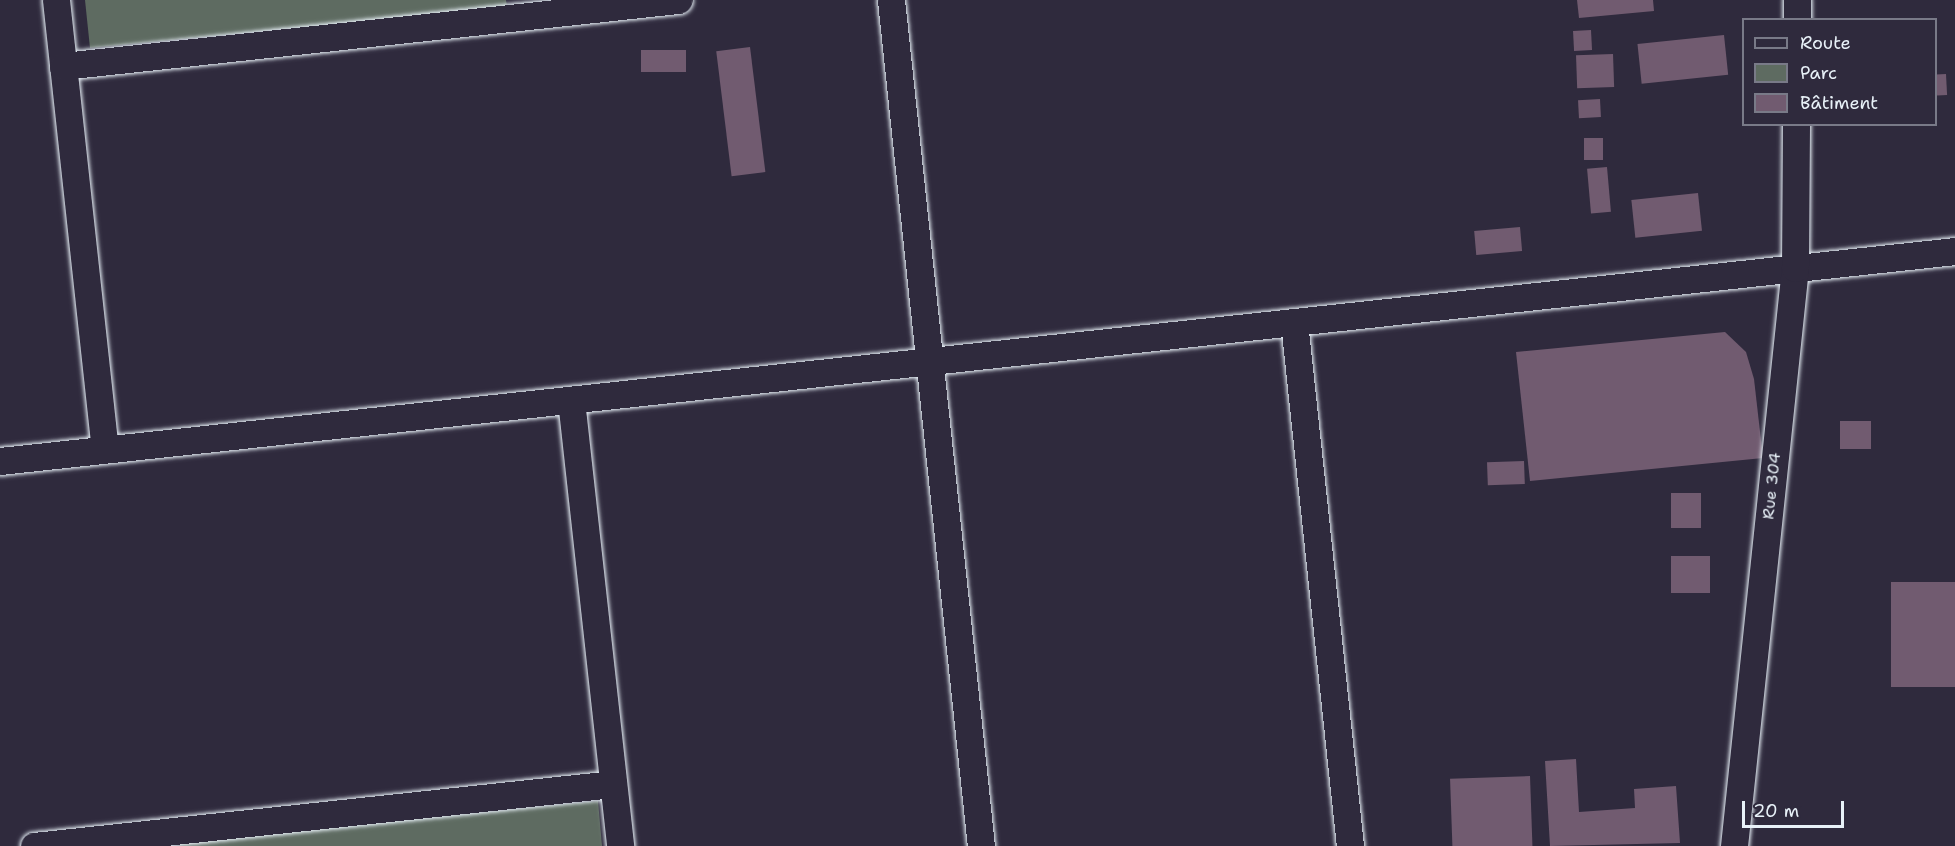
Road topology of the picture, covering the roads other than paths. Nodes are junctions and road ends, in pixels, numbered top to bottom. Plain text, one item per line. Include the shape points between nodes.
1 (56, 0) edge
2 (678, 0) edge
3 (891, 0) edge
4 (1797, 0) edge
5 (529, 8) edge
6 (1797, 18) edge
7 (63, 66) junction
8 (1796, 126) edge
9 (1955, 251) edge
10 (1796, 268) junction
11 (1294, 322) junction
12 (929, 361) junction
13 (571, 400) junction
14 (105, 449) junction
15 (0, 461) edge
16 (613, 784) junction
17 (154, 840) edge
18 (34, 846) edge
19 (620, 846) edge
20 (981, 846) edge
21 (1350, 846) edge
22 (1734, 846) edge

1 - 7 street
2 - 5 street
3 - 12 street
4 - 6 street
5 - 7 street
7 - 14 street
8 - 10 street, Rue 304
9 - 10 street
10 - 11 street
10 - 22 street, Rue 304
11 - 12 street
11 - 21 street
12 - 13 street
12 - 20 street
13 - 14 street
13 - 16 street
14 - 15 street
16 - 17 street
16 - 19 street
17 - 18 street

